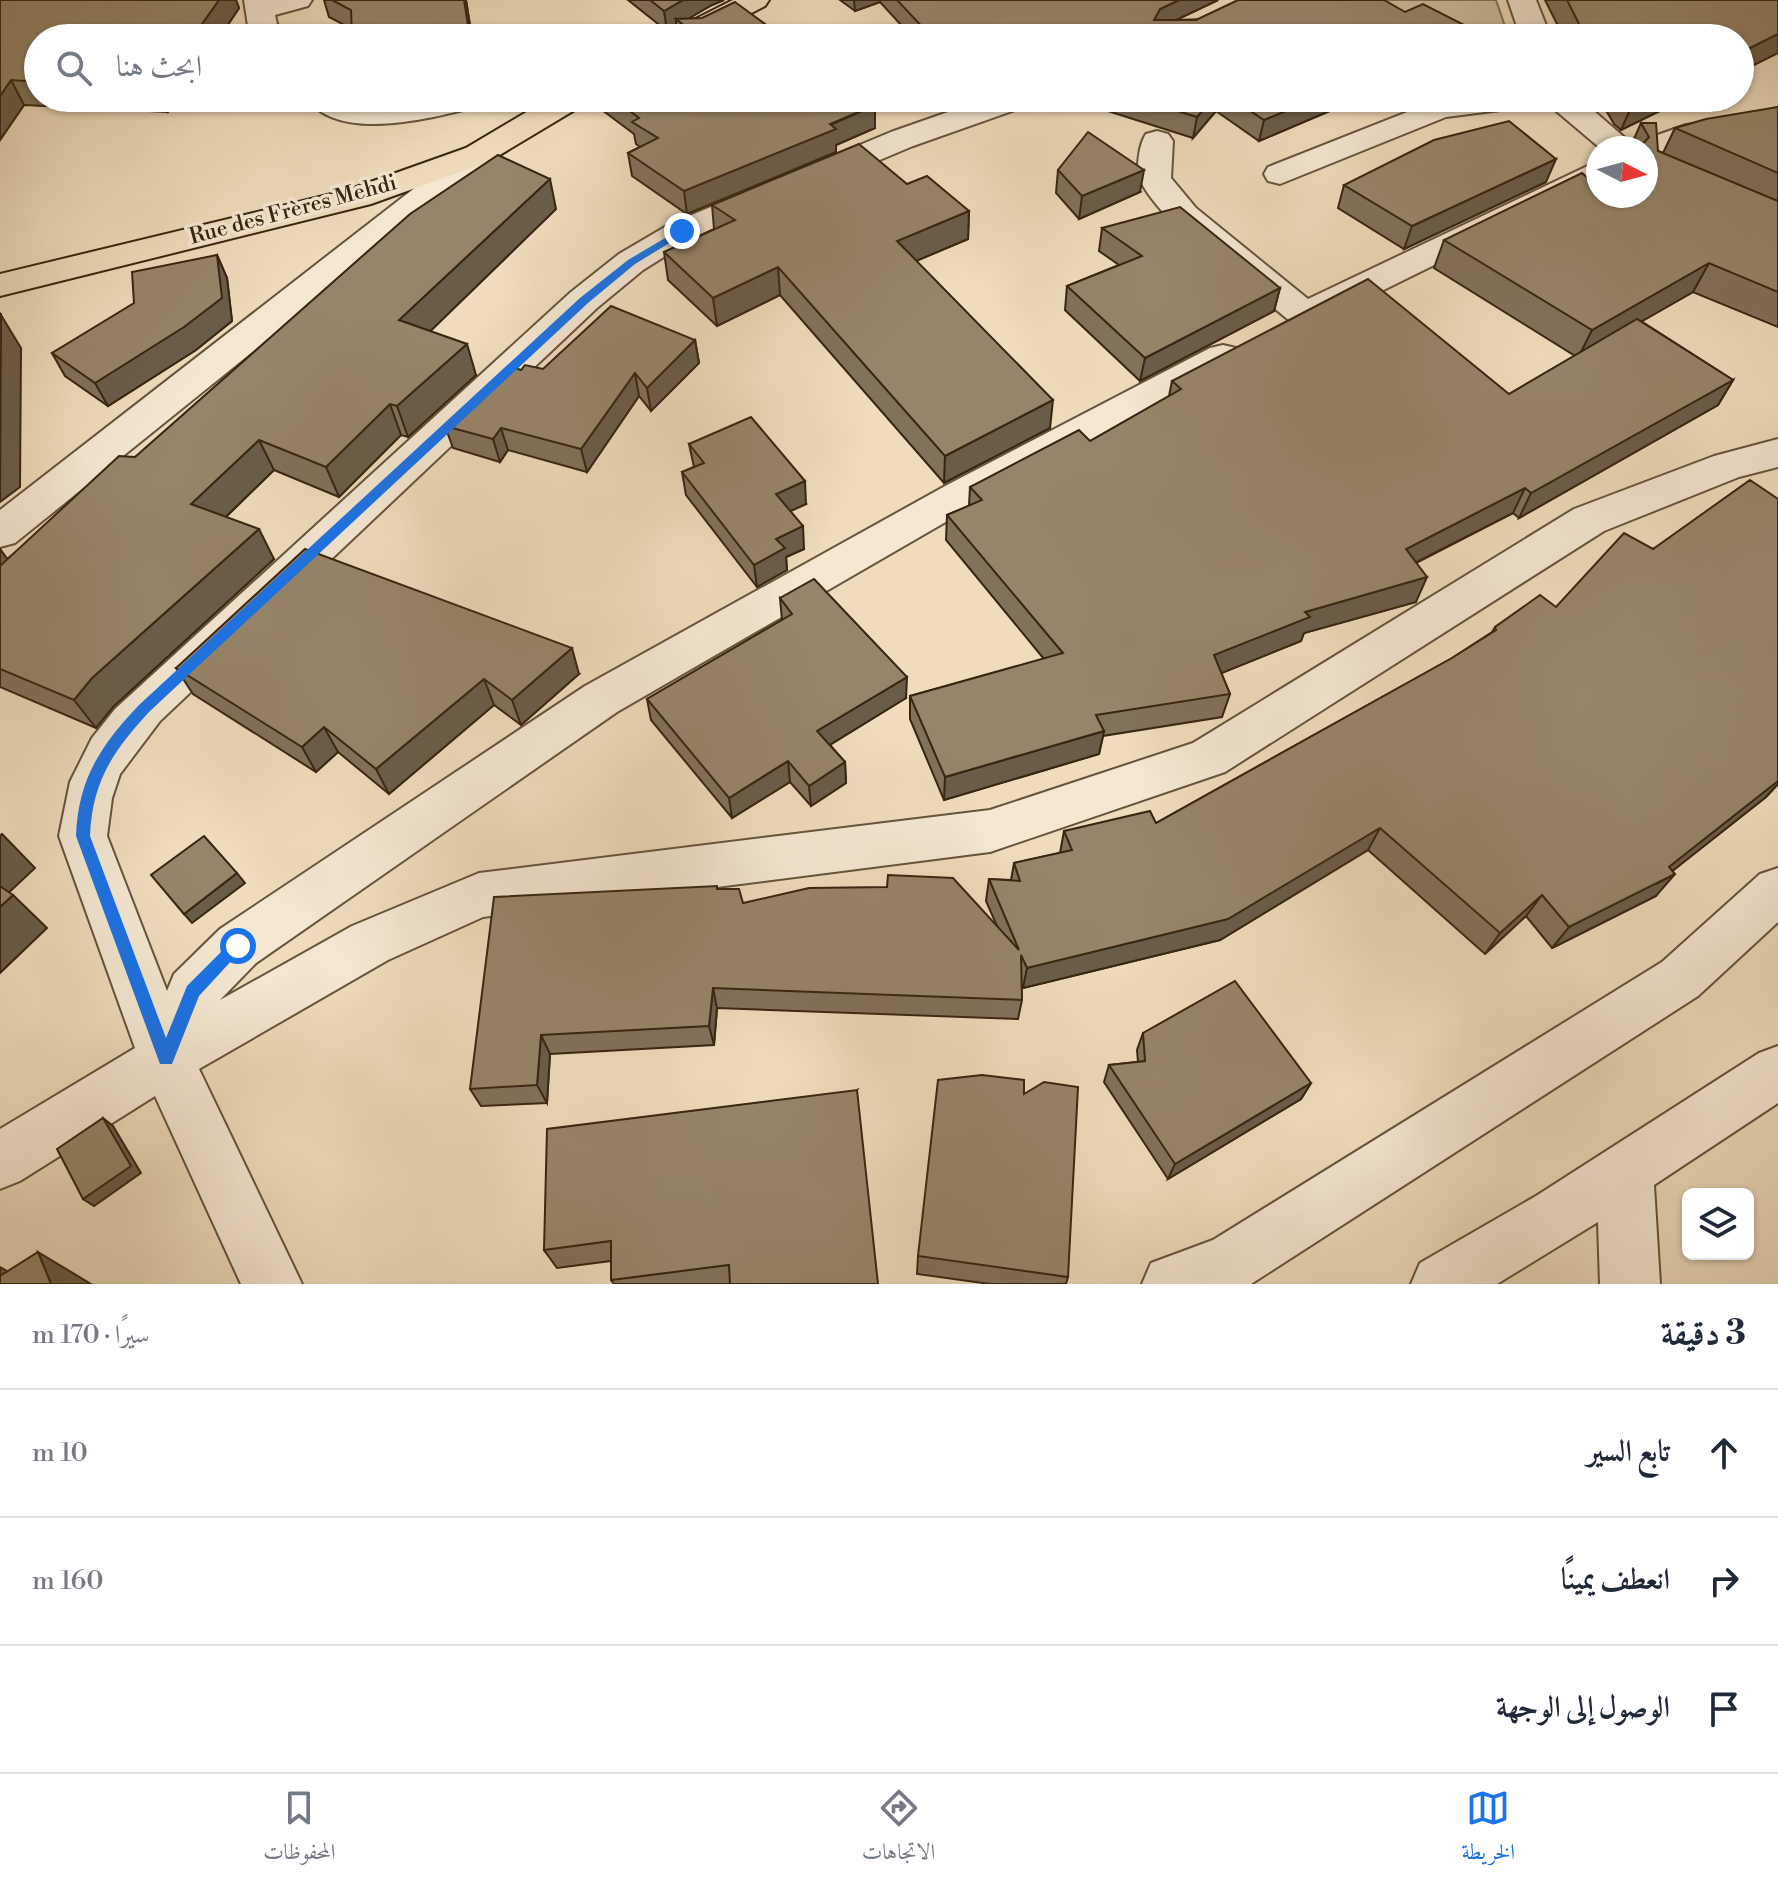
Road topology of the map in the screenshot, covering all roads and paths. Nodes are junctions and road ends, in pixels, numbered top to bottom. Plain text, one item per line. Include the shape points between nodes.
1 (298, 0) edge
2 (755, 0) edge
3 (1522, 0) edge
4 (258, 6) edge
5 (708, 24) edge
6 (1531, 24) edge
7 (362, 112) edge
8 (393, 112) edge
9 (549, 112) edge
10 (978, 112) edge
11 (1430, 112) edge
12 (1577, 112) edge
13 (1778, 122) edge
14 (1605, 136) edge
15 (1157, 141) dead end
16 (1658, 144) edge
17 (477, 155) junction
18 (1280, 174) dead end
19 (1586, 178) edge
20 (0, 285) edge
21 (1304, 314) junction
22 (1778, 453) edge
23 (0, 532) edge
24 (1778, 890) edge
25 (166, 1059) junction
26 (1778, 1072) edge
27 (0, 1161) edge
28 (1625, 1171) junction
29 (272, 1284) edge
30 (1172, 1284) edge
31 (1441, 1284) edge
32 (1630, 1284) edge

1 - 4 street
2 - 5 main road
3 - 6 street
7 - 8 street
9 - 17 main road, Rue des Frères Mehdi
10 - 25 street via 682,231 631,262 120,734 96,771 84,806 83,836
11 - 18 street
12 - 14 street
13 - 16 street via 1698,132
15 - 21 street via 1155,179 1184,215
17 - 20 main road, Rue des Frères Mehdi via 359,197
17 - 23 street
19 - 21 street
21 - 25 street via 961,495 601,699 238,946 193,991
22 - 25 street via 1728,466 1589,520 1208,758 990,831 479,895 370,943
24 - 30 street via 1680,979 1229,1264
25 - 27 street
25 - 29 street
26 - 28 street
28 - 31 street
28 - 32 street

